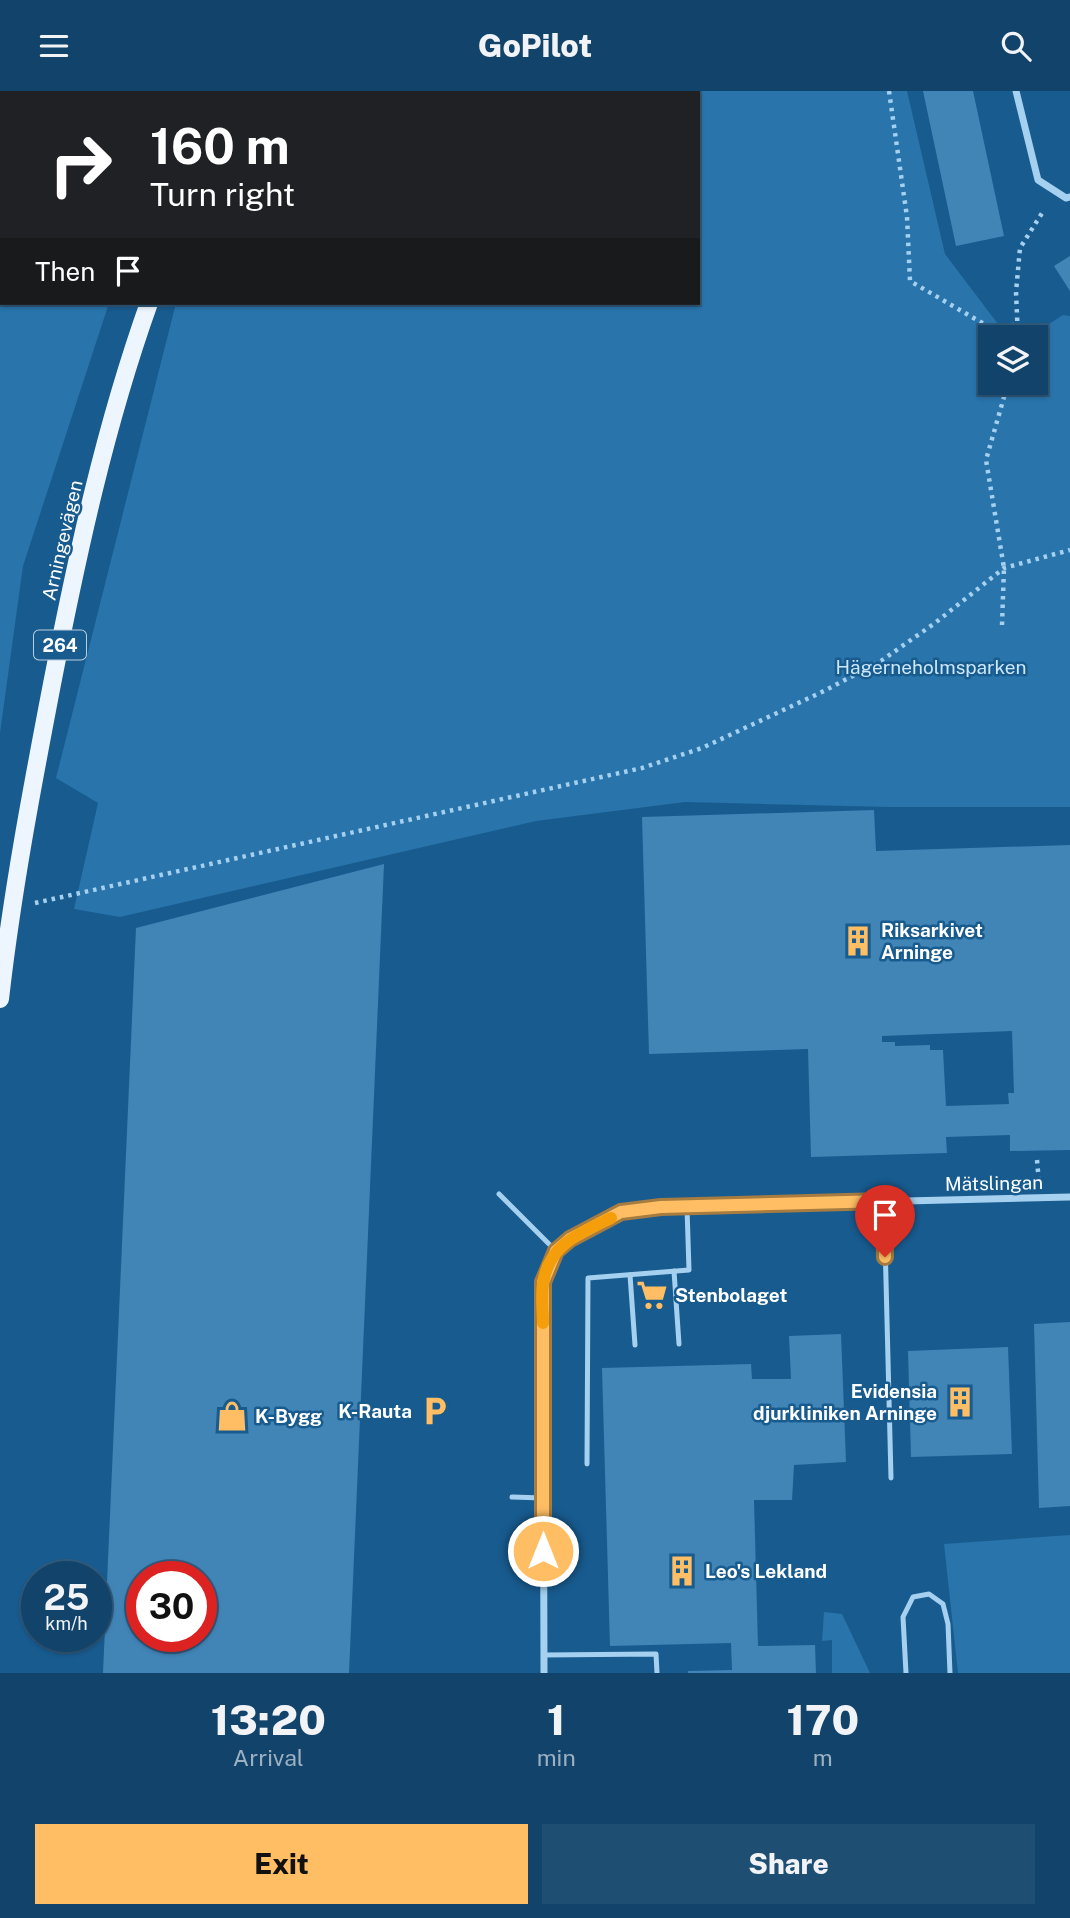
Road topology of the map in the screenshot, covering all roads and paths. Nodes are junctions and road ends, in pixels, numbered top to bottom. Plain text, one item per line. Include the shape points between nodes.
1 (889, 91) edge
2 (1016, 91) edge
3 (1070, 197) edge
4 (1044, 210) dead end
5 (148, 305) edge
6 (986, 325) edge
7 (1017, 325) edge
8 (1005, 395) edge
9 (1070, 550) edge
10 (1004, 568) junction
11 (1002, 625) dead end
12 (35, 903) dead end
13 (0, 999) edge
14 (499, 1194) dead end
15 (1070, 1197) edge
16 (884, 1201) junction
17 (687, 1208) junction
18 (556, 1251) junction
19 (674, 1271) junction
20 (630, 1275) junction
21 (678, 1344) dead end
22 (635, 1345) dead end
23 (587, 1464) dead end
24 (891, 1478) dead end
25 (512, 1497) dead end
26 (543, 1498) junction
27 (544, 1655) junction
28 (544, 1673) edge
29 (657, 1673) edge
30 (906, 1673) edge
31 (950, 1673) edge

1 - 6 path via 907,217 910,281
2 - 3 street via 1038,180
4 - 7 path via 1020,248
5 - 13 main road, Arningevägen / 264 via 79,547 28,807
8 - 10 path via 986,460
9 - 10 path
10 - 11 path
10 - 12 path via 881,661 702,748 642,768
14 - 18 lane
15 - 16 street, Mätslingan
16 - 17 street, Mätslingan
16 - 24 lane
17 - 18 street, Mätslingan via 621,1212
17 - 19 lane via 689,1270
18 - 26 street via 543,1282
19 - 20 lane
19 - 21 lane
20 - 22 lane
20 - 23 lane via 588,1278
25 - 26 lane
26 - 27 street
27 - 28 street
27 - 29 lane via 656,1654
30 - 31 lane via 904,1617 913,1597 929,1594 943,1604

